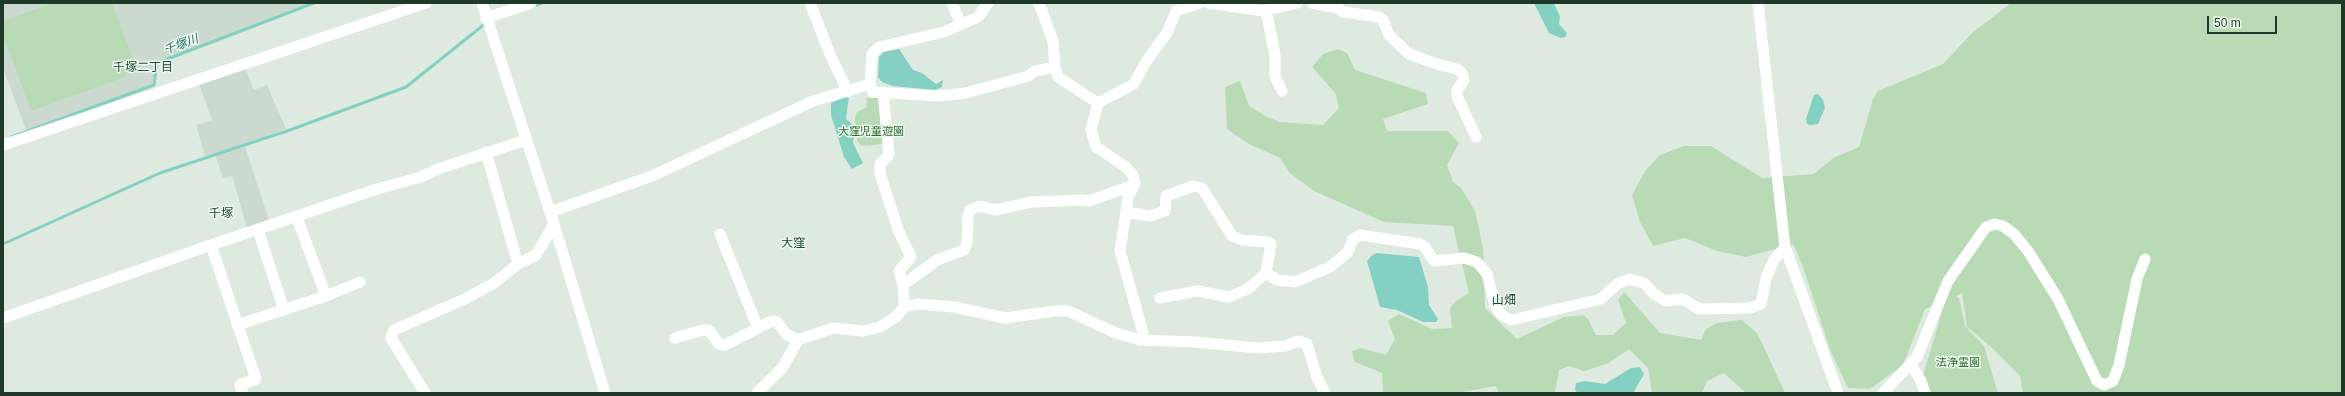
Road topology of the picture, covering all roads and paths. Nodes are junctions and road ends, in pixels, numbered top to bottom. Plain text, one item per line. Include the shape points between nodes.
1 (426, 3) edge
2 (482, 3) edge
3 (531, 3) edge
4 (810, 3) edge
5 (952, 3) edge
6 (988, 3) edge
7 (1039, 3) edge
8 (1199, 3) edge
9 (1208, 3) edge
10 (1297, 3) edge
11 (1312, 3) edge
12 (1758, 3) edge
13 (1341, 6) edge
14 (1266, 10) junction
15 (487, 21) junction
16 (961, 25) junction
17 (1055, 67) junction
18 (870, 84) junction
19 (1282, 91) dead end
20 (848, 92) junction
21 (883, 92) junction
22 (1098, 103) junction
23 (1476, 137) dead end
24 (526, 140) junction
25 (3, 145) edge
26 (486, 152) junction
27 (1134, 186) junction
28 (550, 212) junction
29 (1126, 212) junction
30 (297, 218) junction
31 (554, 224) junction
32 (258, 230) junction
33 (720, 234) dead end
34 (211, 245) junction
35 (1785, 247) junction
36 (2145, 259) dead end
37 (518, 264) junction
38 (1266, 273) junction
39 (360, 282) dead end
40 (903, 285) junction
41 (326, 296) junction
42 (1160, 298) dead end
43 (904, 307) junction
44 (284, 310) junction
45 (3, 318) edge
46 (237, 325) junction
47 (758, 328) junction
48 (675, 338) dead end
49 (798, 340) junction
50 (1140, 340) junction
51 (1911, 364) junction
52 (243, 393) edge
53 (425, 393) edge
54 (605, 393) edge
55 (757, 393) edge
56 (1325, 393) edge
57 (1838, 393) edge
58 (1883, 393) edge
59 (1925, 393) edge

1 - 25 street
2 - 15 street
3 - 15 street
4 - 20 street
5 - 16 street
6 - 16 street via 978,17
7 - 17 street via 1053,40
8 - 22 street via 1176,11 1167,33 1147,60 1134,84
9 - 14 street
10 - 14 street
11 - 13 street
12 - 35 street via 1775,138
13 - 23 street via 1343,12 1379,17 1383,20 1389,35 1409,54 1457,69 1462,73 1464,80 1457,90 1457,96
14 - 19 street via 1275,55 1275,76
15 - 24 street
16 - 18 street via 944,32 879,47 872,54
17 - 21 street via 966,93 939,96
17 - 22 street via 1058,78
18 - 20 street
18 - 21 street via 873,92
20 - 28 street via 813,101 652,176
21 - 40 street via 888,155 880,164 880,174 899,232 911,257 900,270
22 - 27 street via 1092,130 1096,147 1126,167 1133,175
24 - 26 street
24 - 28 street
26 - 30 street via 421,177 377,189
26 - 37 street
27 - 29 street via 1128,198
27 - 40 street via 1089,201 1032,202 995,210 980,206 970,210 964,250 937,260
28 - 31 street
29 - 38 street via 1150,216 1165,211 1166,196 1193,186 1202,188 1232,236 1271,244
29 - 50 street via 1120,251 1143,333
30 - 32 street
30 - 41 street
31 - 37 street via 536,255
31 - 54 street
32 - 34 street
32 - 44 street
33 - 47 street
34 - 45 street
34 - 46 street
35 - 38 street via 1774,260 1766,278 1761,304 1750,308 1699,309 1683,299 1666,301 1654,294 1644,283 1630,279 1617,284 1601,299 1511,320 1502,315 1495,306 1487,274 1477,262 1464,258 1434,261 1420,244 1360,235 1353,239 1348,252 1330,267 1296,282 1277,280
35 - 57 street
36 - 51 street via 2137,279 2119,365 2112,381 2104,386 2097,381 2058,300 2028,251 2014,234 1995,224 1986,227 1948,281 1918,357
37 - 53 street via 494,283 467,298 394,330 391,338
38 - 42 street via 1248,289 1229,297 1198,291
39 - 41 street
40 - 43 street
41 - 44 street
43 - 49 street via 896,317 880,327 863,331 833,328
43 - 50 street via 917,304 954,307 1006,318 1068,311 1116,333
44 - 46 street
46 - 52 street via 256,379 240,385
47 - 48 street via 725,345 719,344 709,330
47 - 49 street via 772,321 776,322 786,334
49 - 55 street via 782,367
50 - 56 street via 1257,348 1285,346 1299,341 1307,344
51 - 58 street
51 - 59 street

